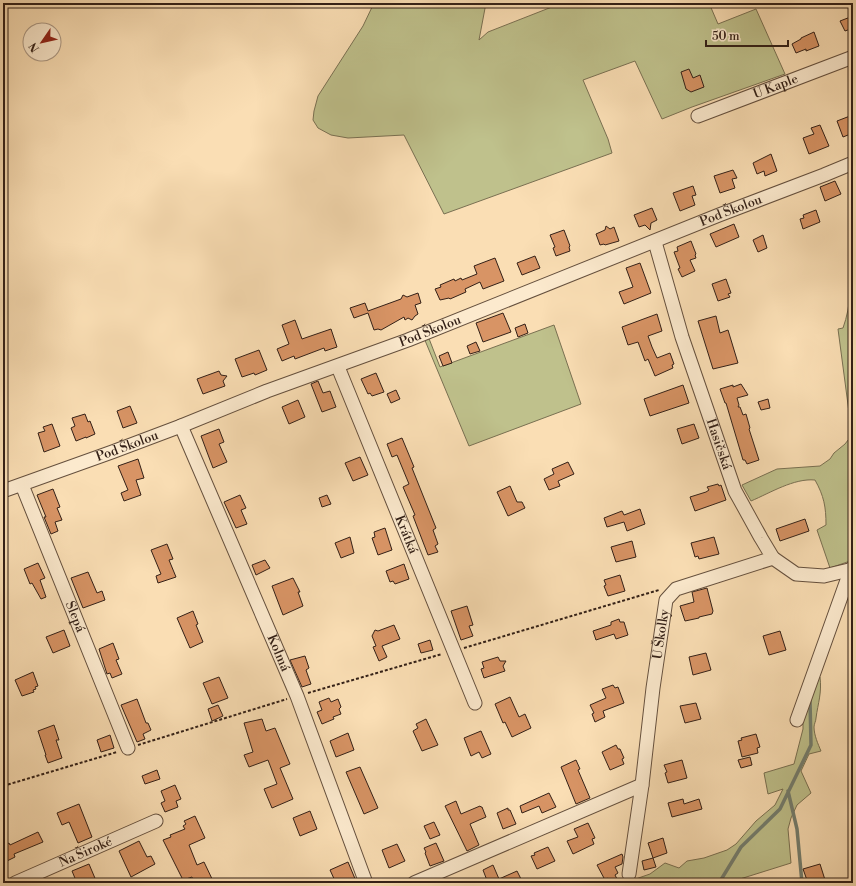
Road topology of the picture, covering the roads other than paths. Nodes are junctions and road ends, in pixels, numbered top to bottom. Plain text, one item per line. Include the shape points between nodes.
1 (853, 57) edge
2 (698, 116) dead end
3 (853, 163) edge
4 (655, 242) junction
5 (338, 367) junction
6 (181, 426) junction
7 (22, 485) junction
8 (3, 491) edge
9 (773, 558) junction
10 (852, 569) edge
11 (475, 703) dead end
12 (797, 720) dead end
13 (128, 748) road end
14 (642, 785) junction
15 (156, 821) dead end
16 (629, 874) dead end
17 (15, 883) edge
18 (366, 883) edge
19 (414, 883) edge

1 - 2 street, U Kaple
3 - 4 street, Pod Školou
4 - 5 street, Pod Školou
4 - 9 street, Hasičská via 682,337 735,491
5 - 6 street, Pod Školou via 267,391
5 - 11 street, Krátká
6 - 7 street, Pod Školou
6 - 18 street, Kolmá via 297,696
7 - 8 street, Pod Školou
7 - 13 street, Slepá
9 - 10 street, Hasičská via 796,574 824,576
9 - 14 street, U Školky via 676,589 666,600 652,688
10 - 12 street
14 - 16 street, U Školky
14 - 19 street
15 - 17 street, Na Široké

